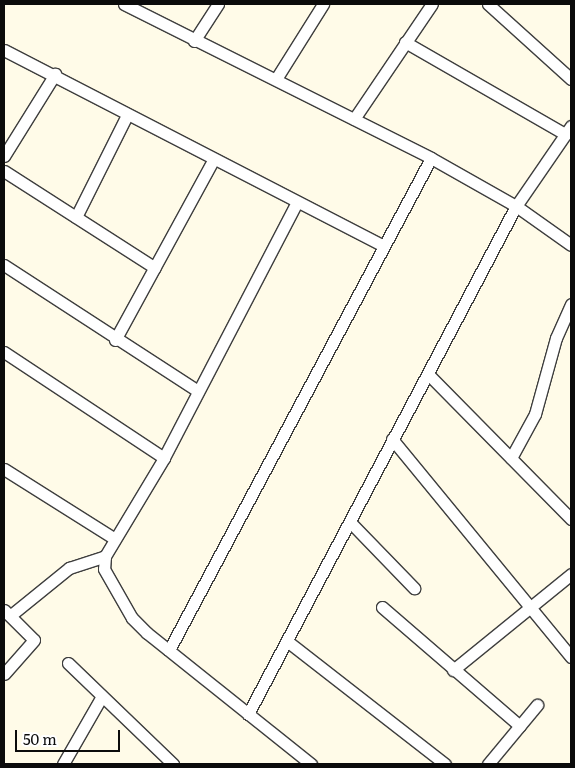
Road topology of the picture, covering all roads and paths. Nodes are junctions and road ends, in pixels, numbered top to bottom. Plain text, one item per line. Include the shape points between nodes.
1 (124, 4) edge
2 (218, 4) edge
3 (323, 4) edge
4 (432, 4) edge
5 (488, 4) edge
6 (194, 41) junction
7 (405, 42) junction
8 (4, 50) edge
9 (55, 74) junction
10 (276, 79) junction
11 (571, 79) edge
12 (127, 115) junction
13 (354, 119) junction
14 (568, 130) edge
15 (4, 156) edge
16 (431, 158) junction
17 (213, 160) junction
18 (4, 171) edge
19 (296, 202) junction
20 (516, 206) junction
21 (76, 217) junction
22 (382, 245) junction
23 (571, 245) edge
24 (4, 265) edge
25 (155, 268) junction
26 (571, 304) edge
27 (115, 340) junction
28 (4, 352) edge
29 (428, 374) junction
30 (198, 391) junction
31 (392, 439) junction
32 (164, 458) junction
33 (511, 458) junction
34 (4, 469) edge
35 (571, 519) edge
36 (351, 523) junction
37 (115, 539) junction
38 (105, 556) junction
39 (571, 574) edge
40 (414, 588) dead end
41 (528, 606) junction
42 (382, 607) dead end
43 (7, 613) edge
44 (287, 641) junction
45 (169, 650) junction
46 (571, 657) edge
47 (68, 663) dead end
48 (453, 670) junction
49 (4, 674) edge
50 (101, 698) junction
51 (538, 704) dead end
52 (248, 714) junction
53 (520, 726) junction
54 (161, 760) edge
55 (64, 764) edge
56 (173, 764) edge
57 (311, 764) edge
58 (445, 764) edge
59 (488, 764) edge

1 - 6 street
2 - 6 street
3 - 10 street
4 - 7 street
5 - 11 street
6 - 10 street
7 - 13 street
7 - 14 street
8 - 9 street
9 - 12 street
9 - 15 street
10 - 13 street
12 - 17 street
12 - 21 street
13 - 16 street
14 - 20 street
16 - 20 street
16 - 22 street
17 - 19 street
17 - 25 street
18 - 21 street
19 - 22 street
19 - 30 street
20 - 23 street
20 - 29 street
21 - 25 street
22 - 45 street
24 - 27 street
25 - 27 street
26 - 33 street via 556,338 535,414
27 - 30 street
28 - 32 street
29 - 31 street
29 - 33 street
30 - 32 street
31 - 36 street
31 - 41 street
32 - 37 street
33 - 35 street
34 - 37 street
36 - 40 street
36 - 44 street
37 - 38 street
38 - 43 street via 69,568
38 - 45 street via 107,579 132,618
39 - 41 street
41 - 46 street
41 - 48 street
42 - 48 street
43 - 49 street via 34,640
44 - 52 street
44 - 58 street
45 - 52 street
47 - 50 street
48 - 53 street
50 - 54 street
50 - 55 street
51 - 53 street
52 - 57 street
53 - 59 street
54 - 56 street

